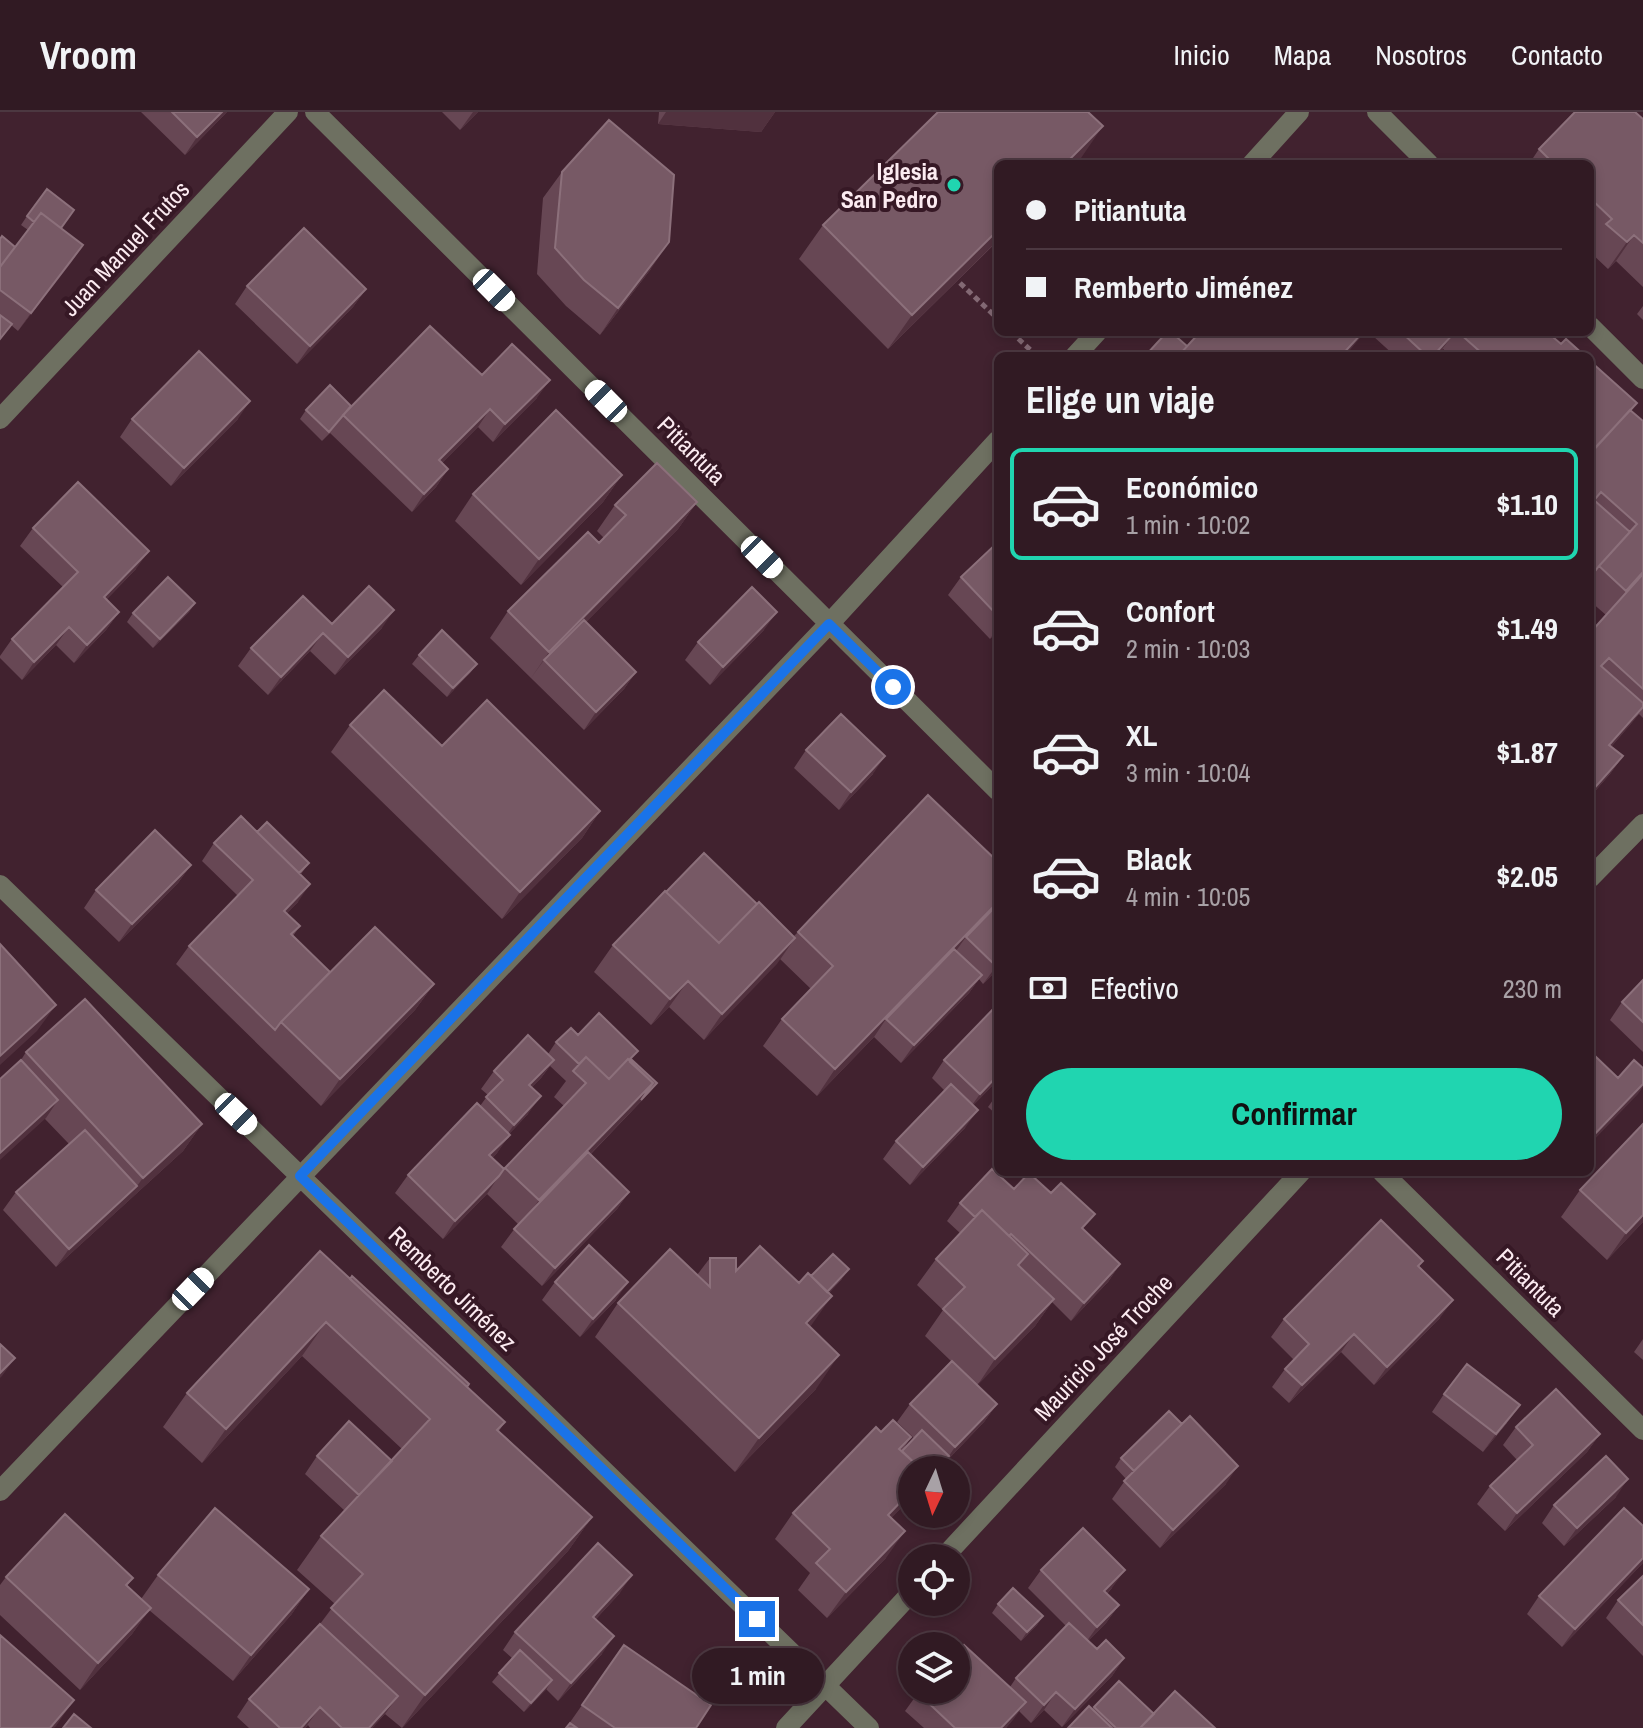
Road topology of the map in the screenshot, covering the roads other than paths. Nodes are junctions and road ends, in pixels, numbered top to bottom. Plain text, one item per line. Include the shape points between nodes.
1 (288, 112) edge
2 (315, 112) edge
3 (1299, 112) edge
4 (1377, 112) edge
5 (1256, 160) edge
6 (1425, 160) edge
7 (1594, 330) edge
8 (1093, 336) edge
9 (1079, 352) edge
10 (1643, 379) edge
11 (0, 419) edge
12 (994, 444) edge
13 (829, 624) junction
14 (994, 787) edge
15 (1643, 824) edge
16 (1594, 874) edge
17 (0, 885) edge
18 (300, 1176) junction
19 (1297, 1176) edge
20 (1386, 1176) edge
21 (1643, 1430) edge
22 (0, 1491) edge
23 (956, 1544) edge
24 (898, 1607) edge
25 (825, 1685) junction
26 (786, 1728) edge
27 (869, 1728) edge

1 - 11 street, Juan Manuel Frutos
2 - 13 street, Pitiantuta
3 - 5 street
4 - 6 street
7 - 10 street
8 - 9 street
12 - 13 street
13 - 14 street, Pitiantuta
13 - 18 street
15 - 16 street
17 - 18 street, Remberto Jiménez
18 - 22 street
18 - 25 street, Remberto Jiménez
19 - 23 street, Mauricio José Troche
20 - 21 street, Pitiantuta
24 - 25 street
25 - 26 street
25 - 27 street, Remberto Jiménez

